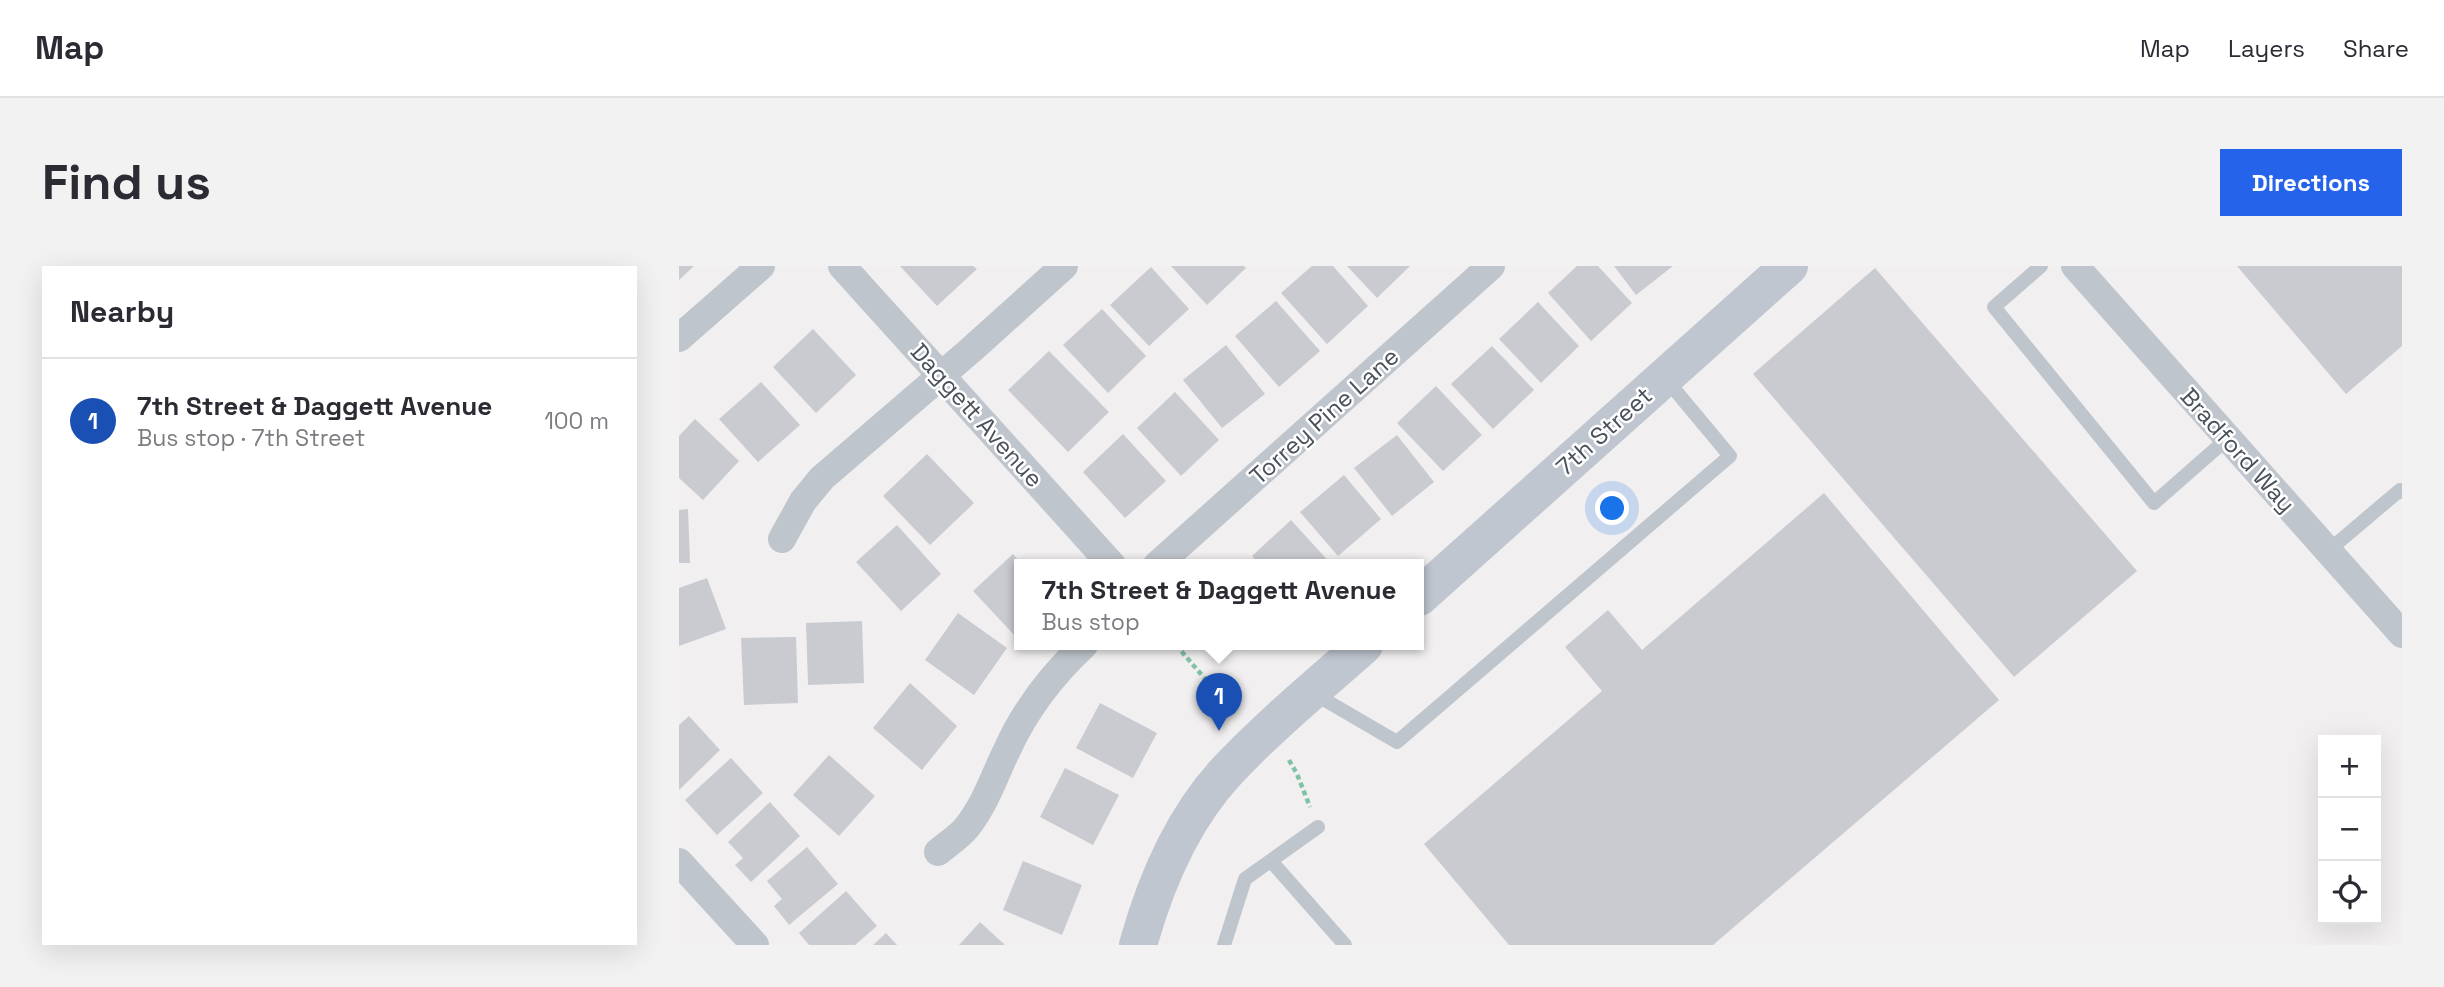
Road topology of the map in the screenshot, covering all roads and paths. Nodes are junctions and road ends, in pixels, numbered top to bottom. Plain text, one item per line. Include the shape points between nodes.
1 (761, 266) edge
2 (842, 266) edge
3 (1064, 266) edge
4 (1491, 266) edge
5 (1789, 266) edge
6 (2041, 266) edge
7 (2075, 266) edge
8 (679, 338) edge
9 (940, 375) junction
10 (1664, 377) junction
11 (2228, 438) junction
12 (2402, 492) edge
13 (782, 539) dead end
14 (2328, 551) junction
15 (1107, 559) edge
16 (1164, 559) edge
17 (1424, 593) edge
18 (2402, 634) edge
19 (1079, 650) edge
20 (1180, 650) edge
21 (1358, 650) edge
22 (1312, 692) junction
23 (1258, 739) junction
24 (1289, 760) dead end
25 (1318, 827) joint
26 (939, 852) dead end
27 (1271, 861) junction
28 (684, 877) edge
29 (755, 945) edge
30 (1138, 945) edge
31 (1224, 945) edge
32 (1345, 945) edge

1 - 8 street
2 - 9 street, Daggett Avenue
3 - 9 street
4 - 16 street, Torrey Pine Lane
5 - 10 street, 7th Street
6 - 11 lane via 1994,307 2154,503
7 - 11 street, Bradford Way
9 - 13 street via 822,478
9 - 15 street, Daggett Avenue
10 - 17 street, 7th Street
10 - 22 lane via 1730,456 1397,742
11 - 14 street, Bradford Way
12 - 14 lane via 2400,489
14 - 18 street, Bradford Way
19 - 26 street via 1033,703 987,797 966,829
20 - 23 path
21 - 22 street
22 - 23 street
23 - 30 street via 1225,772 1191,819 1162,873
24 - 25 path
25 - 27 lane
27 - 31 lane via 1245,879
27 - 32 lane
28 - 29 street

